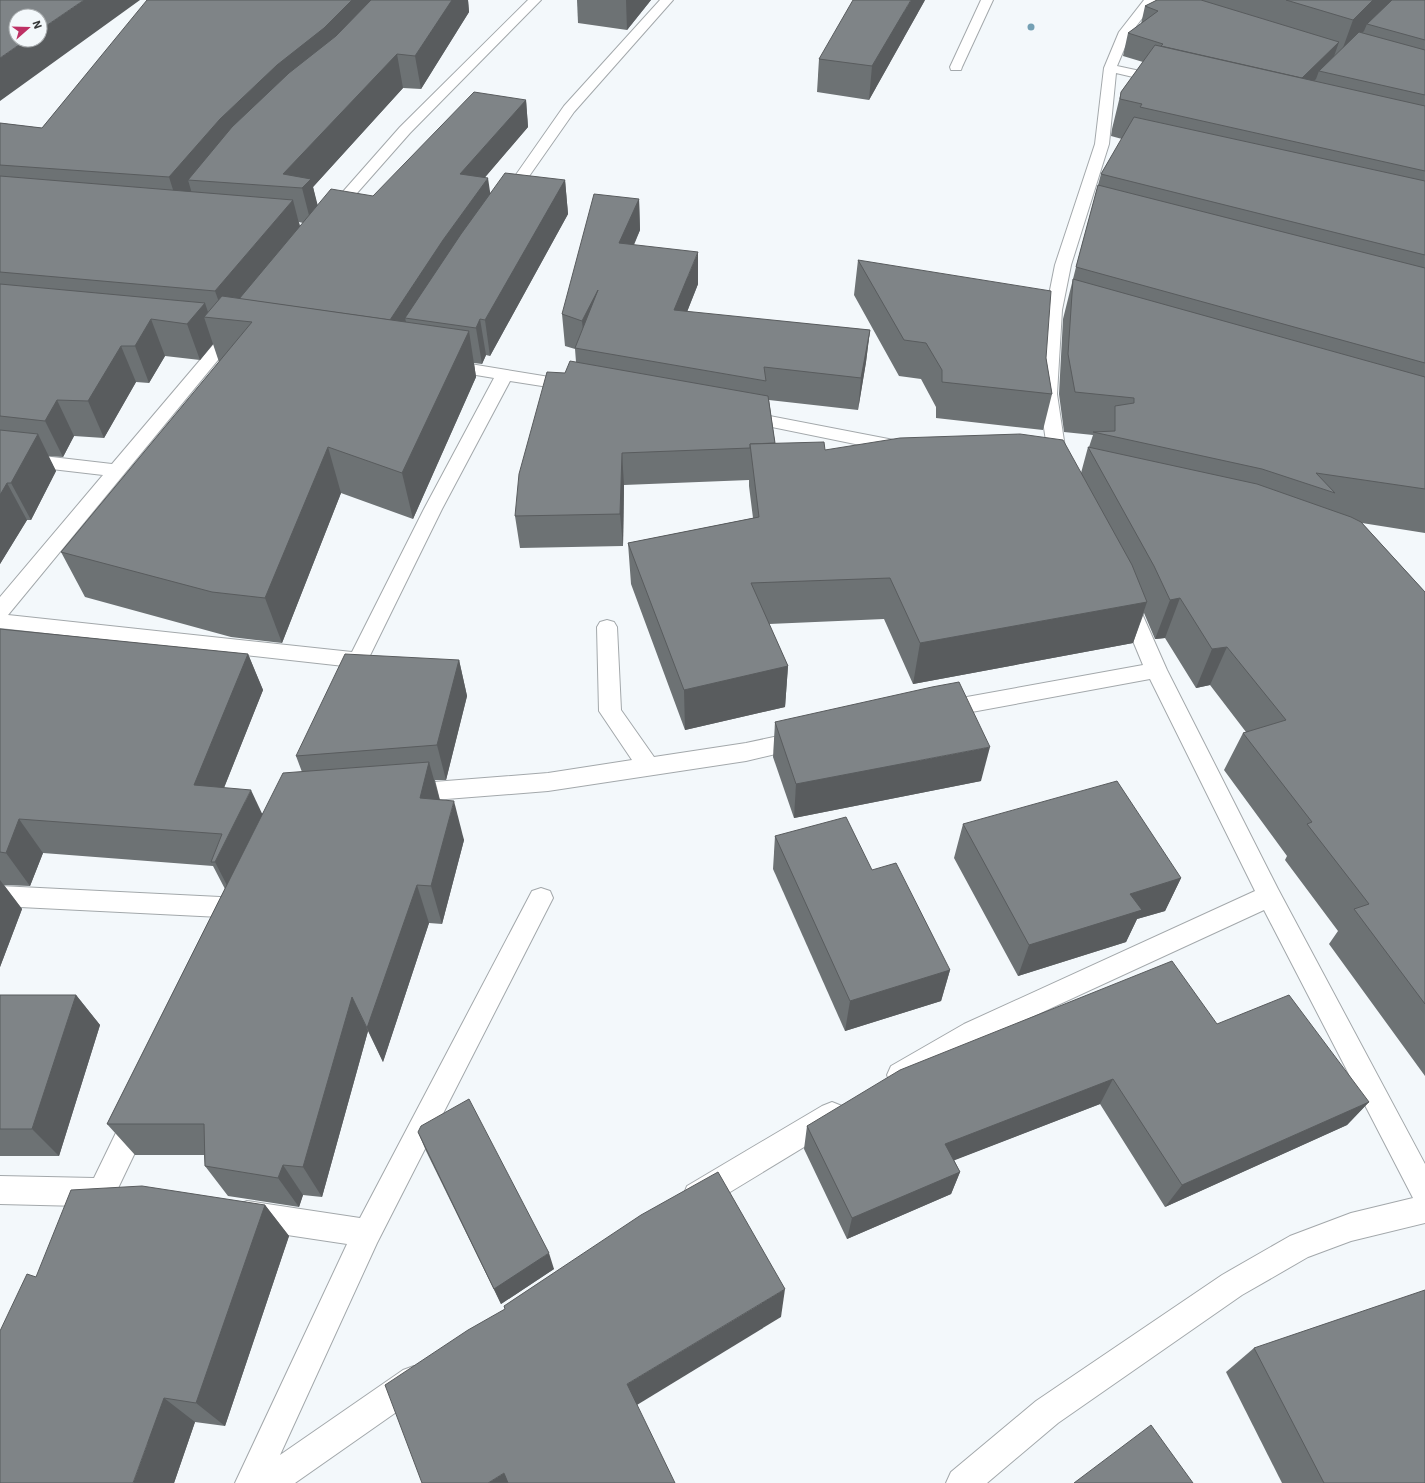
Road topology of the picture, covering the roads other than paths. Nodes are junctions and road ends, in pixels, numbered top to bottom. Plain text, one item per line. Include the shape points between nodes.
1 (535, 0) edge
2 (667, 0) edge
3 (987, 0) edge
4 (1154, 3) edge
5 (956, 67) dead end
6 (1110, 68) junction
7 (1179, 84) edge
8 (497, 211) edge
9 (321, 224) edge
10 (247, 315) edge
11 (209, 332) edge
12 (240, 335) junction
13 (430, 363) edge
14 (506, 374) junction
15 (590, 389) edge
16 (728, 413) edge
17 (922, 451) edge
18 (0, 456) edge
19 (117, 471) junction
20 (1061, 478) edge
21 (1118, 585) edge
22 (0, 611) edge
23 (0, 621) edge
24 (607, 627) dead end
25 (358, 660) junction
26 (1156, 670) junction
27 (338, 703) edge
28 (918, 714) edge
29 (820, 736) edge
30 (649, 766) junction
31 (392, 794) edge
32 (250, 887) edge
33 (0, 896) edge
34 (1269, 896) junction
35 (541, 898) dead end
36 (240, 908) junction
37 (230, 930) edge
38 (878, 1088) edge
39 (147, 1100) edge
40 (851, 1104) edge
41 (0, 1190) edge
42 (1425, 1192) edge
43 (114, 1194) junction
44 (675, 1209) edge
45 (1425, 1209) edge
46 (219, 1210) edge
47 (367, 1233) junction
48 (81, 1234) edge
49 (433, 1368) edge
50 (250, 1483) edge
51 (268, 1483) edge
52 (962, 1483) edge

1 - 9 street via 405,130
2 - 8 street via 569,109
3 - 5 street
4 - 6 street via 1125,32
6 - 7 street
6 - 20 street via 1110,146 1087,217 1063,265 1061,312 1048,394
10 - 12 street
11 - 12 street
12 - 19 street
13 - 14 street
14 - 15 street
14 - 25 street via 433,509
16 - 17 street
18 - 19 street
19 - 22 street
21 - 26 street
23 - 25 street
24 - 30 street via 610,711
25 - 27 street
26 - 28 street
26 - 34 street
29 - 30 street via 746,752
30 - 31 street via 548,782
32 - 36 street
33 - 36 street
34 - 38 street via 973,1032
34 - 42 street
35 - 47 street
36 - 37 street
39 - 43 street
40 - 44 street
41 - 43 street
43 - 48 street
45 - 52 street via 1351,1227 1300,1246 1232,1285 1047,1412
46 - 47 street
47 - 50 street
49 - 51 street

